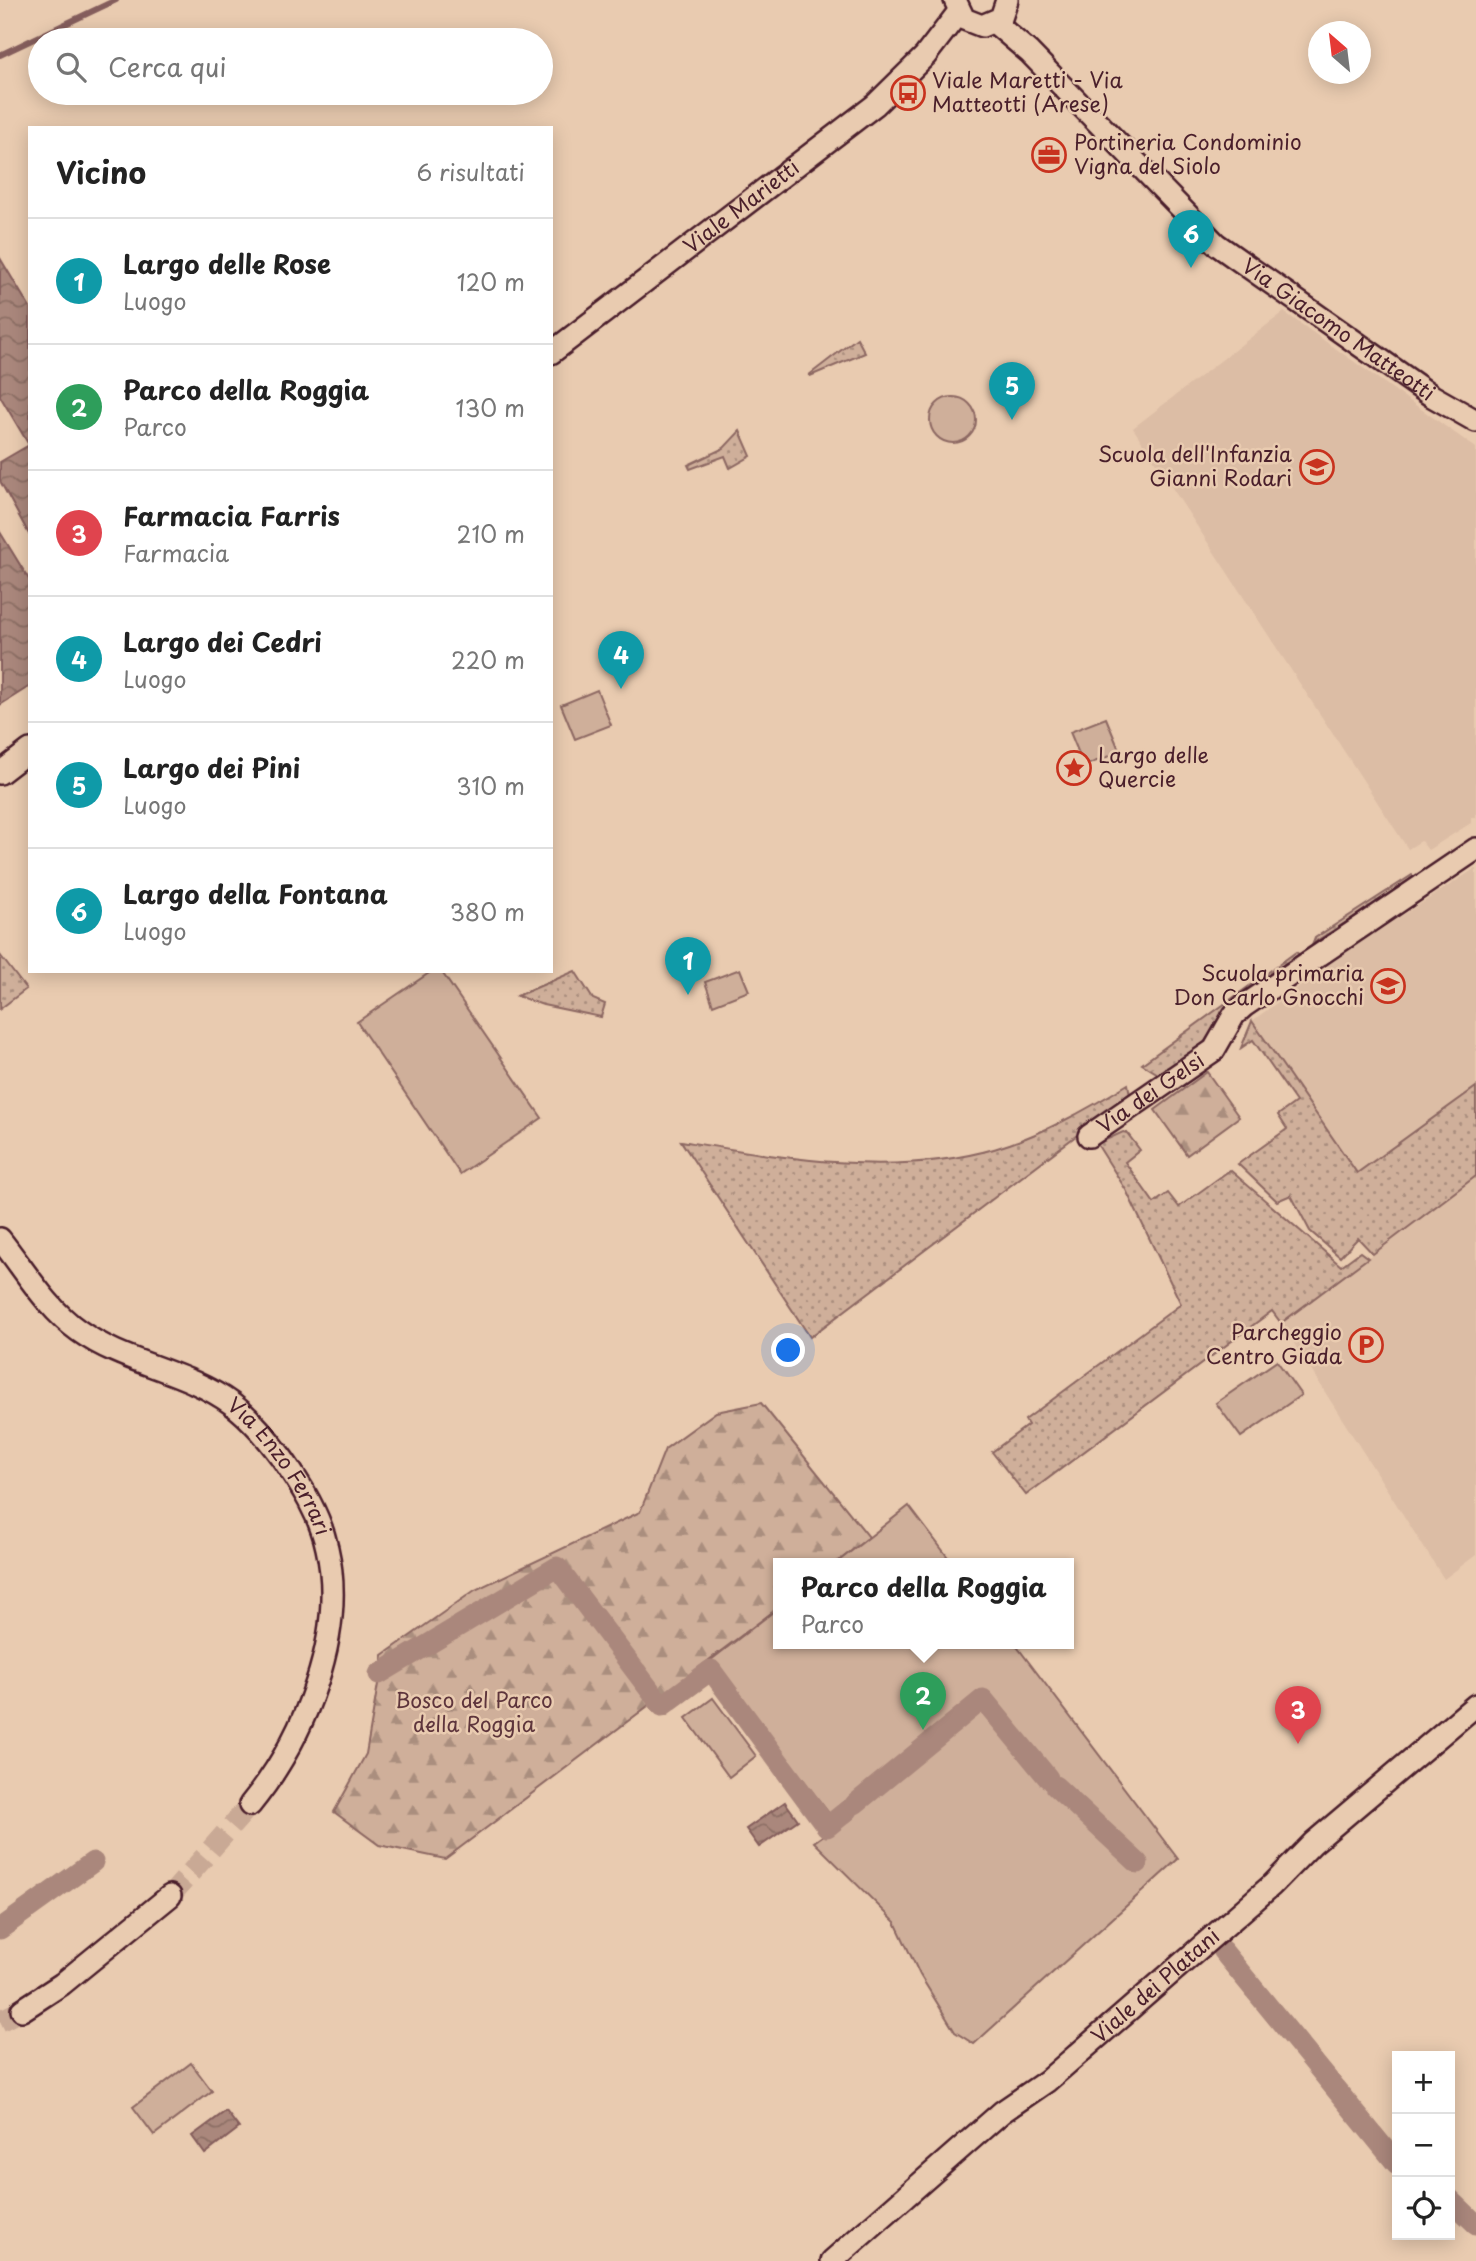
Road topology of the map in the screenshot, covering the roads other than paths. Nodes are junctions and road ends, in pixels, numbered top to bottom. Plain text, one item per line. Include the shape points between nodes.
1 (1002, 11) edge
2 (961, 12) edge
3 (553, 351) edge
4 (1476, 421) edge
5 (28, 752) edge
6 (0, 773) edge
7 (1476, 849) edge
8 (1089, 1136) dead end
9 (0, 1238) edge
10 (1476, 1705) edge
11 (250, 1805) tunnel mouth
12 (170, 1896) tunnel mouth
13 (22, 2010) tunnel mouth
14 (832, 2261) edge

1 - 2 street via 982,26
1 - 4 street, Via Giacomo Matteotti via 1029,52 1216,244 1432,397
2 - 3 street, Viale Marietti via 875,105
5 - 6 street
7 - 8 street, Via dei Gelsi via 1244,1006 1214,1050
9 - 11 street, Via Enzo Ferrari via 62,1318 79,1332 211,1390 247,1416 291,1471 312,1507 330,1564 329,1617 321,1660 302,1724 286,1757
10 - 14 street, Viale dei Platani via 1313,1843 1272,1885 1058,2072 1002,2112
12 - 13 street via 62,1984

